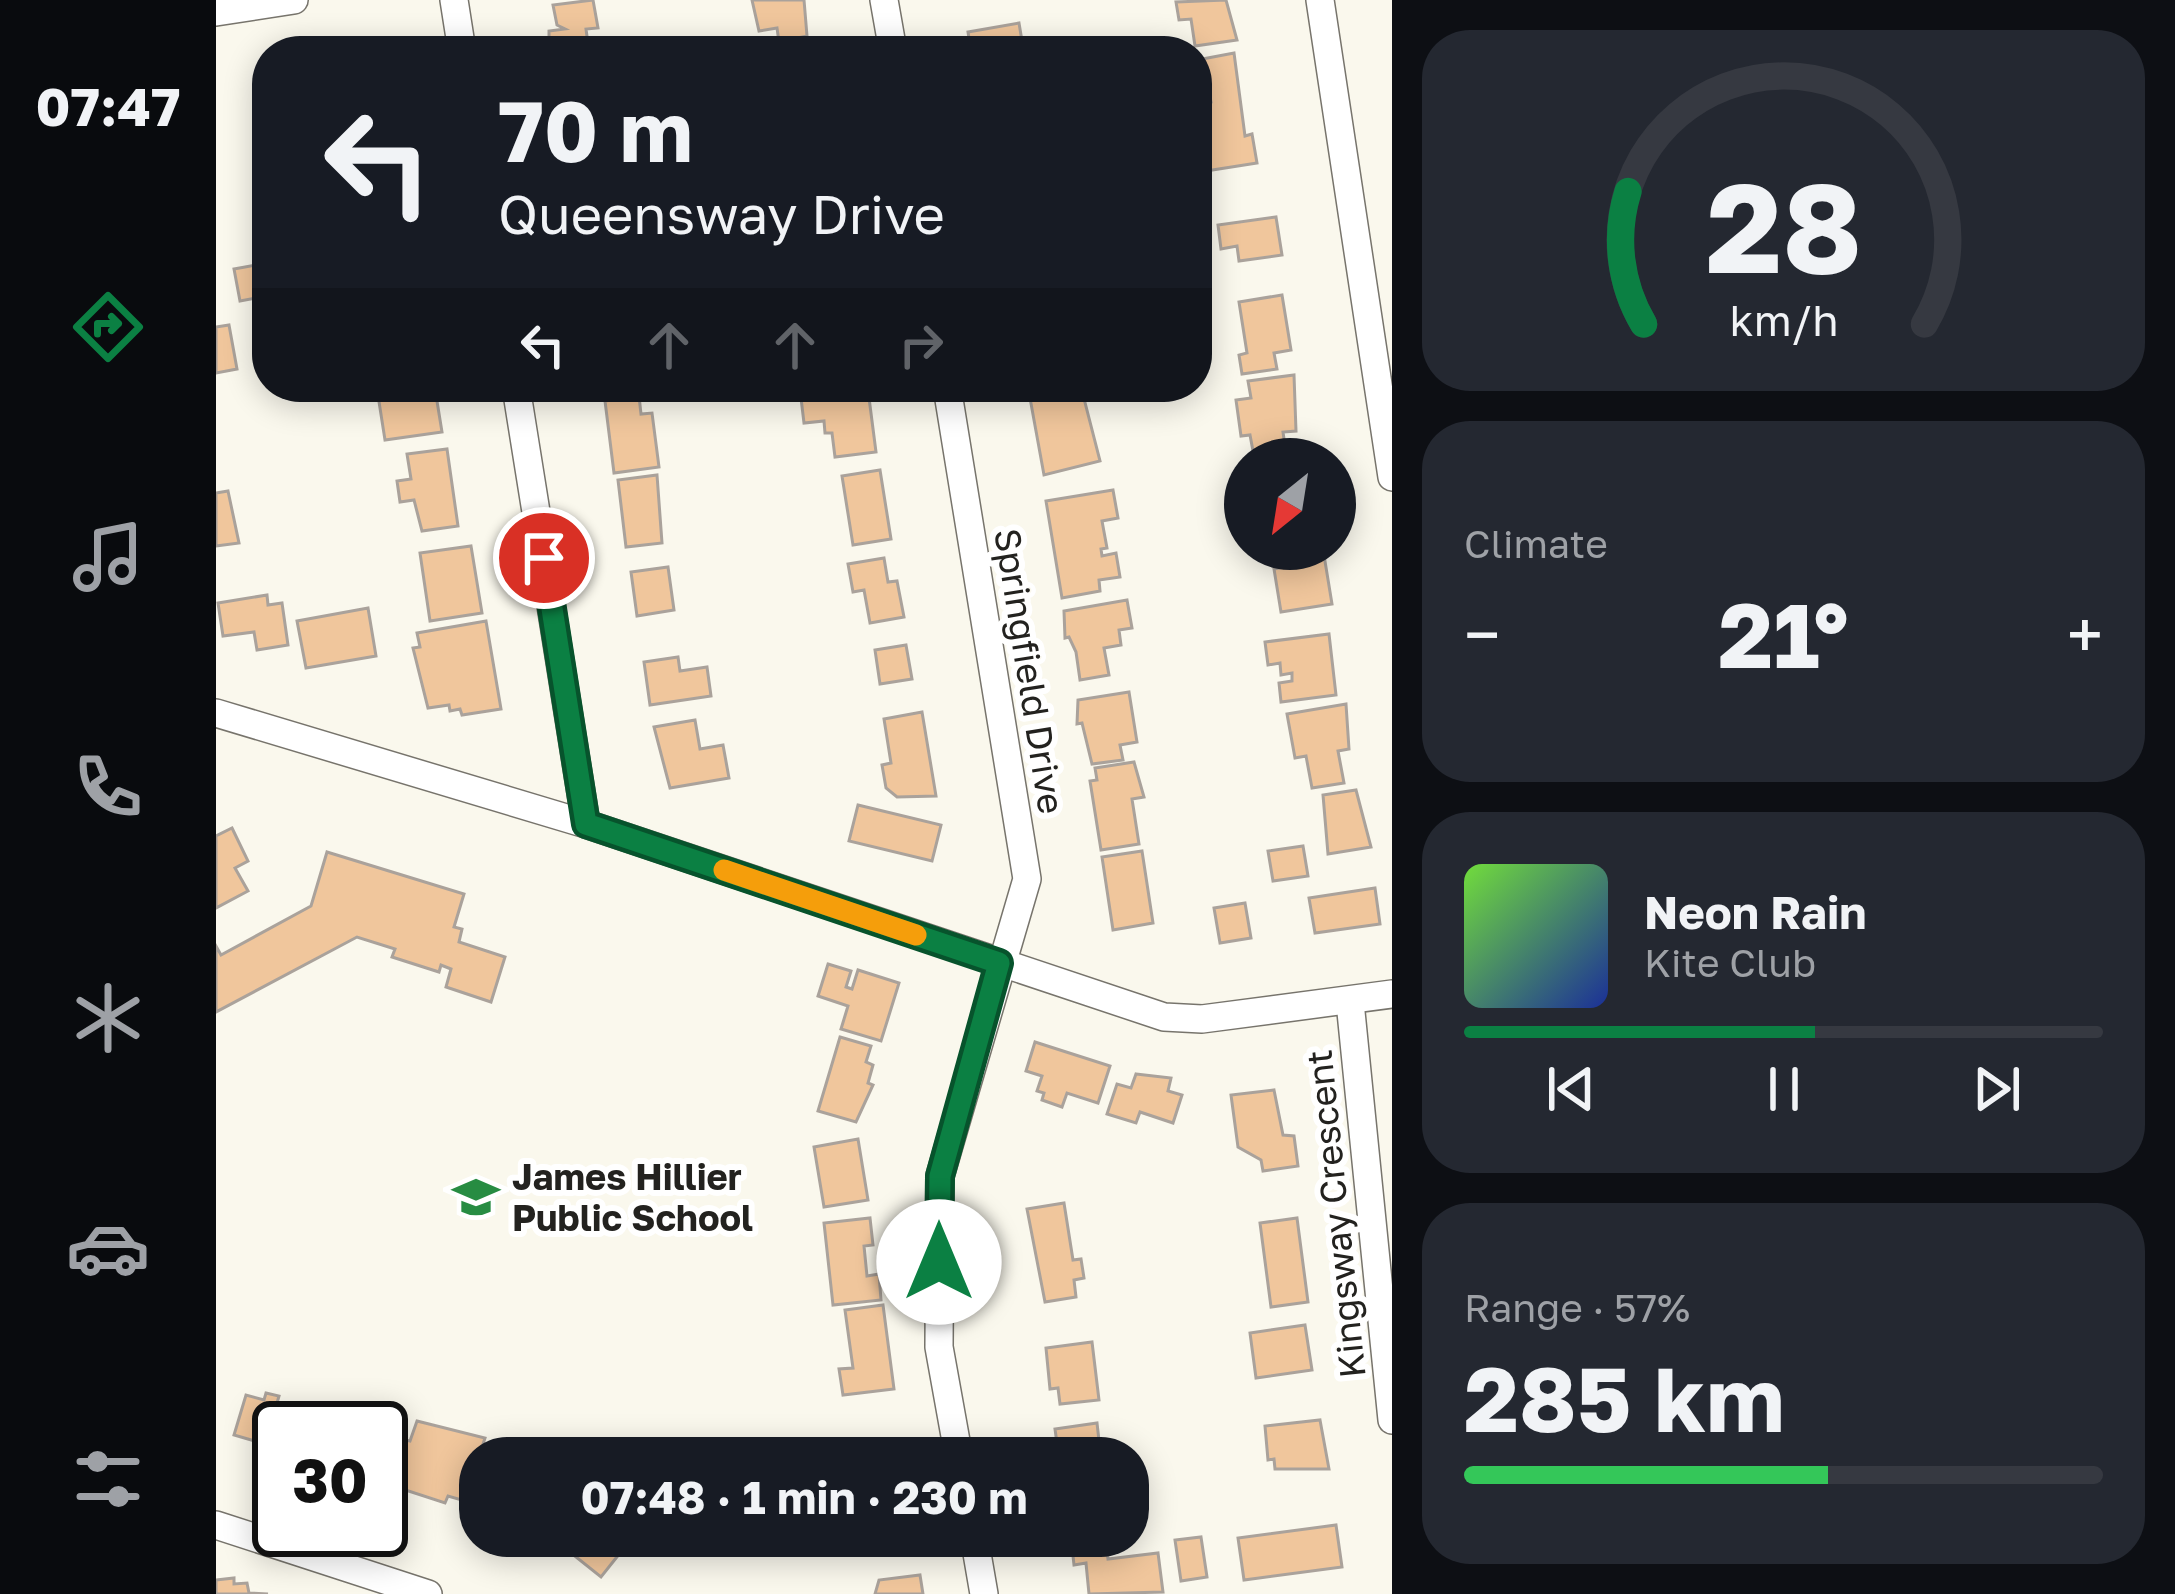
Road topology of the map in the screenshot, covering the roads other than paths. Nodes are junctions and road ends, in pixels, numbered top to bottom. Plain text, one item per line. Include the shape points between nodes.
1 (295, 0) edge
2 (454, 0) edge
3 (884, 0) edge
4 (1320, 0) edge
5 (216, 12) edge
6 (460, 36) edge
7 (890, 36) edge
8 (518, 402) edge
9 (949, 402) edge
10 (1392, 478) edge
11 (216, 713) edge
12 (586, 824) junction
13 (999, 963) junction
14 (1392, 994) edge
15 (1350, 1001) junction
16 (1392, 1420) edge
17 (955, 1437) edge
18 (216, 1525) edge
19 (978, 1557) edge
20 (428, 1594) edge
21 (985, 1594) edge

1 - 5 street
2 - 6 street
3 - 7 street
4 - 10 street
8 - 12 street
9 - 13 street, Springfield Drive via 1027,879
11 - 12 street
12 - 13 street
13 - 15 street via 1164,1017
13 - 17 street via 940,1176 939,1347
14 - 15 street
15 - 16 street, Kingsway Crescent
18 - 20 street
19 - 21 street

